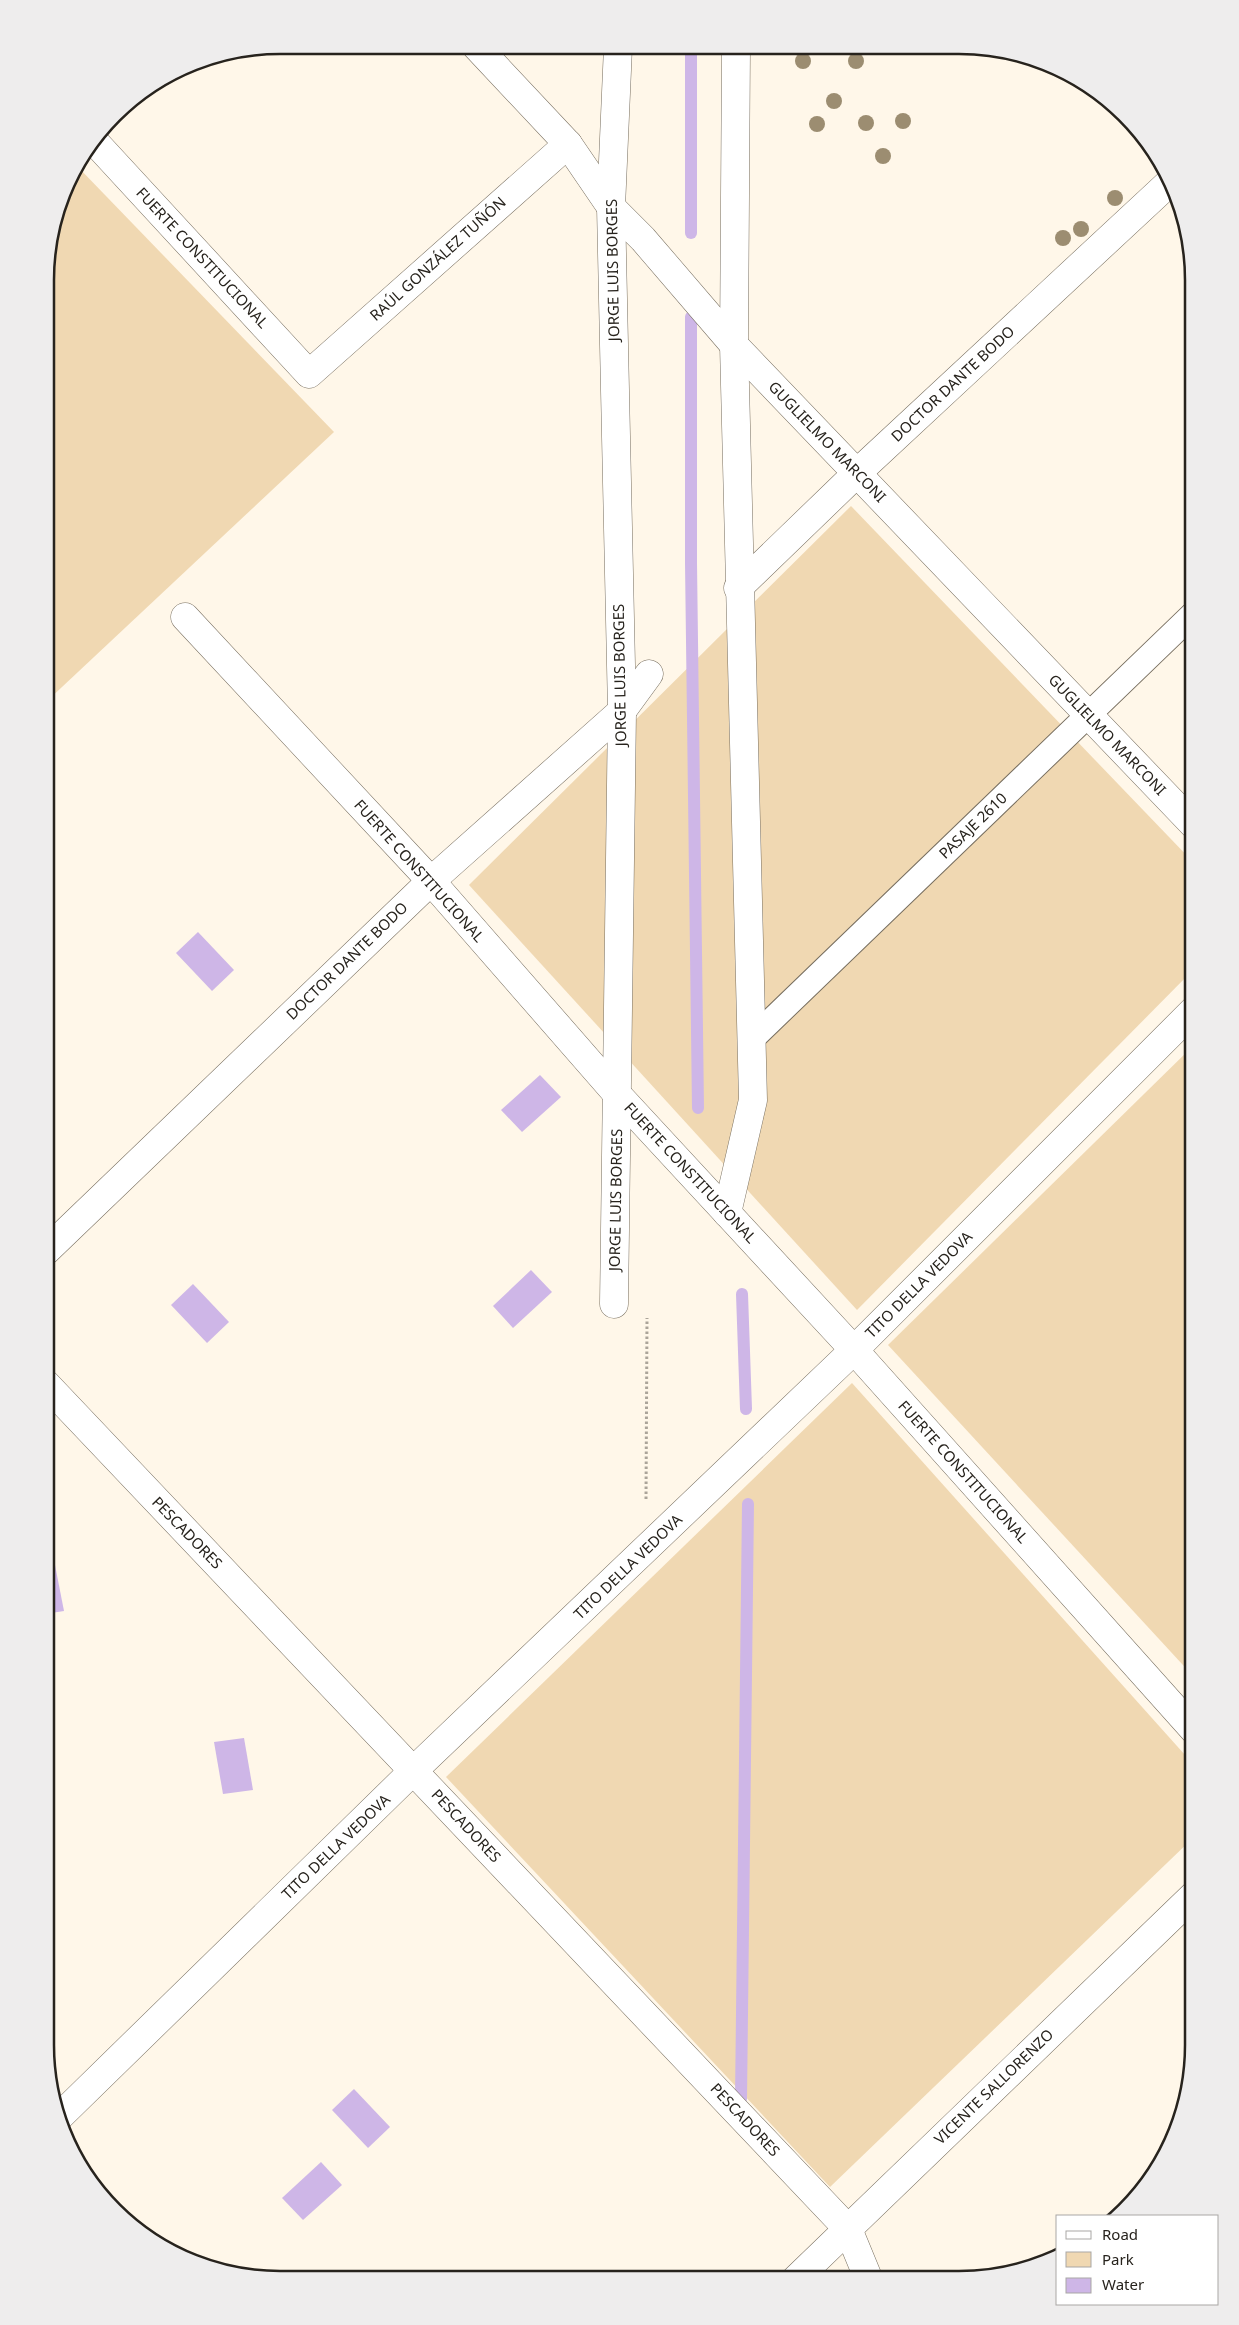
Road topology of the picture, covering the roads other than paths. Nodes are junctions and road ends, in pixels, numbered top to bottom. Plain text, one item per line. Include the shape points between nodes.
1 (484, 54) edge
2 (618, 54) edge
3 (736, 54) edge
4 (568, 144) junction
5 (98, 146) edge
6 (1165, 187) edge
7 (611, 207) junction
8 (734, 345) junction
9 (309, 374) joint
10 (857, 474) junction
11 (738, 588) junction
12 (184, 617) dead end
13 (1185, 622) edge
14 (649, 674) dead end
15 (622, 711) junction
16 (1089, 716) junction
17 (1185, 816) edge
18 (431, 881) junction
19 (1185, 1019) edge
20 (752, 1039) junction
21 (617, 1094) junction
22 (727, 1213) junction
23 (54, 1243) edge
24 (614, 1304) dead end
25 (854, 1350) junction
26 (54, 1392) edge
27 (1185, 1720) edge
28 (413, 1771) junction
29 (1185, 1904) edge
30 (64, 2112) edge
31 (848, 2229) junction
32 (804, 2271) edge
33 (865, 2271) edge

1 - 4 street, GUGLIELMO MARCONI
2 - 7 street, JORGE LUIS BORGES
3 - 8 street
4 - 7 street, GUGLIELMO MARCONI
4 - 9 street, RAÚL GONZÁLEZ TUÑÓN
5 - 9 street, FUERTE CONSTITUCIONAL
6 - 10 street, DOCTOR DANTE BODO
7 - 8 street, GUGLIELMO MARCONI via 643,239
7 - 15 street, JORGE LUIS BORGES
8 - 10 street, GUGLIELMO MARCONI
8 - 11 street
10 - 11 street, DOCTOR DANTE BODO
10 - 16 street, GUGLIELMO MARCONI
11 - 20 street
12 - 18 street, FUERTE CONSTITUCIONAL
13 - 16 lane, PASAJE 2610
14 - 15 street, DOCTOR DANTE BODO
15 - 18 street, DOCTOR DANTE BODO
15 - 21 street, JORGE LUIS BORGES
16 - 17 street, GUGLIELMO MARCONI
16 - 20 lane, PASAJE 2610
18 - 21 street, FUERTE CONSTITUCIONAL
18 - 23 street, DOCTOR DANTE BODO
19 - 25 street, TITO DELLA VEDOVA
20 - 22 street via 753,1100
21 - 22 street, FUERTE CONSTITUCIONAL
21 - 24 street, JORGE LUIS BORGES
22 - 25 street, FUERTE CONSTITUCIONAL
25 - 27 street, FUERTE CONSTITUCIONAL
25 - 28 street, TITO DELLA VEDOVA
26 - 28 street, PESCADORES
28 - 30 street, TITO DELLA VEDOVA
28 - 31 street, PESCADORES
29 - 31 street, VICENTE SALLORENZO
31 - 32 street, VICENTE SALLORENZO
31 - 33 street, PESCADORES

